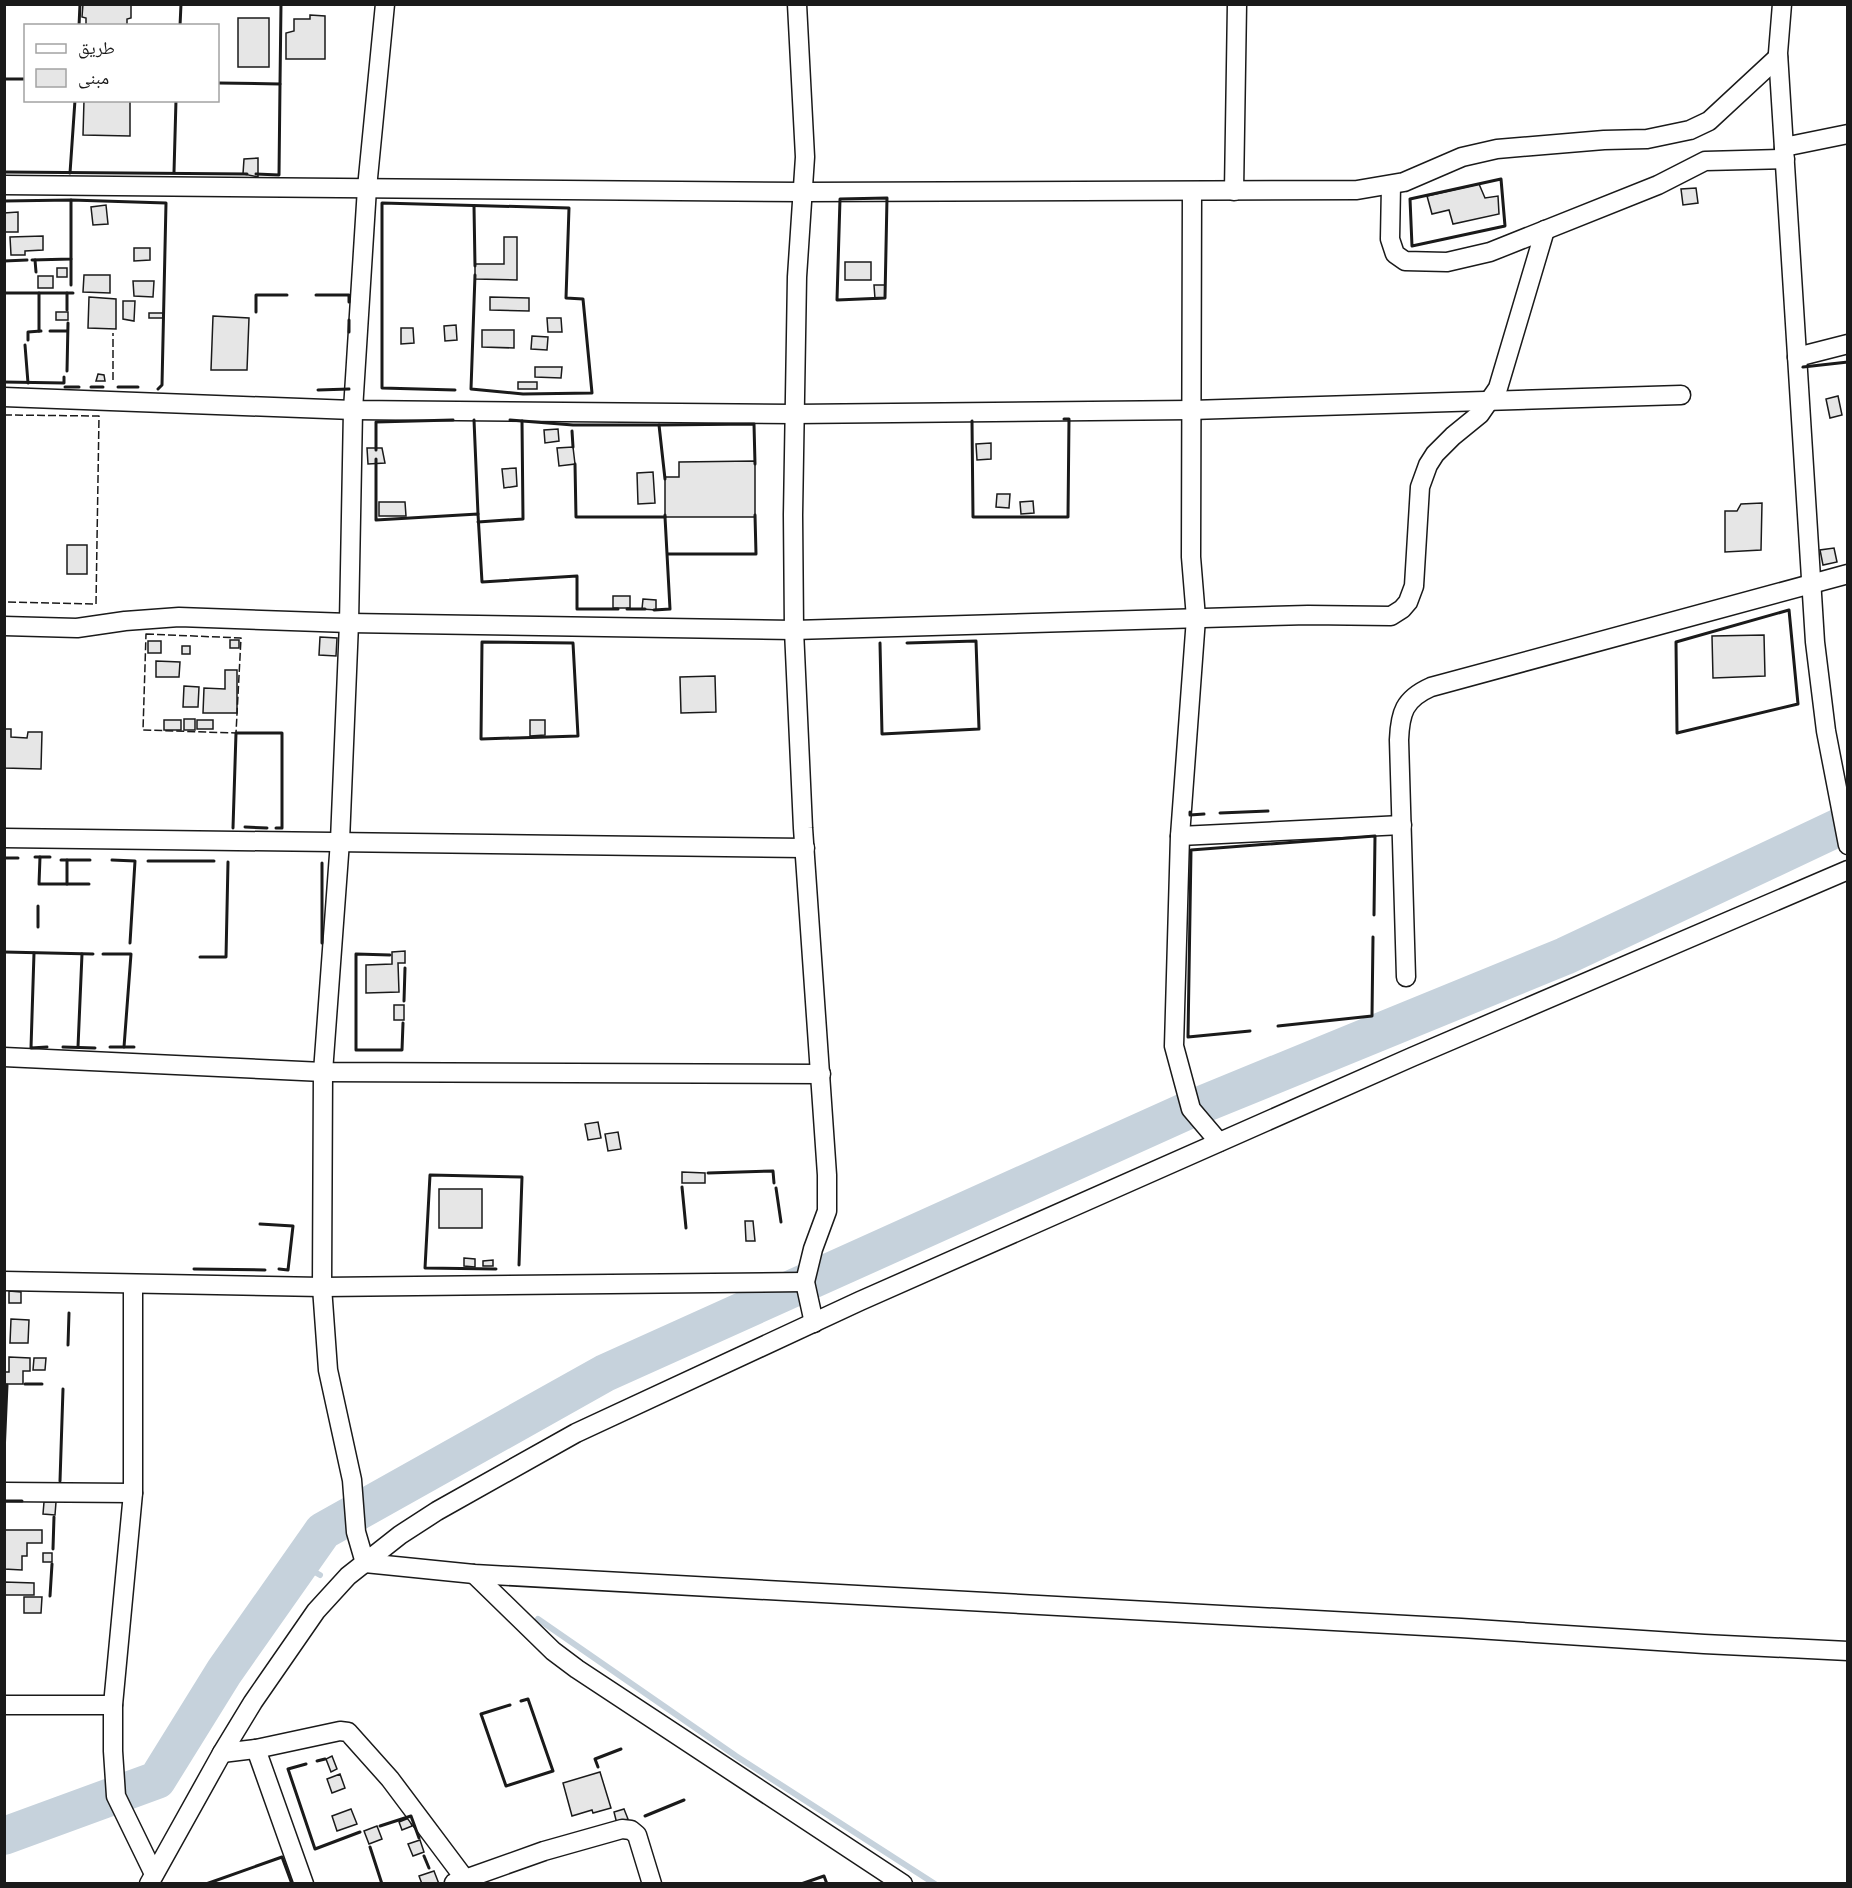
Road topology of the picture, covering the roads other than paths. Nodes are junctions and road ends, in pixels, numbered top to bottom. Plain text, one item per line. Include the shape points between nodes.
1 (385, 4) edge
2 (797, 4) edge
3 (1237, 4) edge
4 (1782, 4) edge
5 (1778, 57) junction
6 (1848, 134) edge
7 (1784, 153) junction
8 (4, 185) edge
9 (1391, 185) junction
10 (367, 188) junction
11 (1234, 191) junction
12 (803, 192) junction
13 (1192, 192) junction
14 (1545, 230) junction
15 (1848, 344) edge
16 (1797, 357) junction
17 (1681, 395) dead end
18 (4, 397) edge
19 (1490, 400) junction
20 (353, 410) junction
21 (1191, 410) junction
22 (794, 414) junction
23 (1848, 574) edge
24 (1811, 584) junction
25 (1197, 618) junction
26 (349, 623) junction
27 (4, 626) edge
28 (794, 630) junction
29 (1402, 825) junction
30 (1180, 836) junction
31 (4, 838) edge
32 (340, 841) junction
33 (1848, 845) edge
34 (805, 848) junction
35 (1848, 870) edge
36 (1406, 977) dead end
37 (4, 1057) edge
38 (322, 1072) junction
39 (821, 1074) junction
40 (1219, 1142) junction
41 (4, 1281) edge
42 (805, 1282) junction
43 (133, 1284) junction
44 (321, 1287) junction
45 (814, 1323) junction
46 (4, 1492) edge
47 (133, 1493) junction
48 (365, 1563) junction
49 (474, 1574) junction
50 (1848, 1651) edge
51 (4, 1705) edge
52 (113, 1705) junction
53 (256, 1749) junction
54 (222, 1753) junction
55 (152, 1879) edge
56 (459, 1881) edge
57 (304, 1884) edge
58 (652, 1884) edge
59 (903, 1884) edge

1 - 10 street
2 - 12 street via 805,157
3 - 11 street
4 - 5 street
5 - 7 street
5 - 9 street via 1709,121 1690,130 1647,140 1497,149 1462,157
6 - 7 street
7 - 14 street via 1705,161 1677,177
7 - 16 street
8 - 10 street
9 - 11 street via 1357,190
9 - 14 street via 1392,247 1405,261 1469,258
10 - 12 street
10 - 20 street
11 - 13 street
12 - 13 street
12 - 22 street
13 - 21 street
14 - 19 street via 1503,374
15 - 16 street
16 - 24 street
17 - 19 street
18 - 20 street
19 - 21 street
19 - 25 street via 1480,414 1439,449 1423,476 1414,586 1402,609 1391,616
20 - 22 street
20 - 26 street
21 - 22 street
21 - 25 street via 1191,557
22 - 28 street
23 - 24 street
24 - 29 street via 1421,692 1405,707 1400,718
24 - 33 street via 1820,687
25 - 28 street
25 - 30 street
26 - 27 street via 179,617 77,628
26 - 28 street
26 - 32 street
28 - 34 street
29 - 30 street
29 - 36 street
30 - 40 street via 1174,1046 1191,1109
31 - 32 street
32 - 34 street
32 - 38 street
34 - 39 street
35 - 40 street
37 - 38 street
38 - 39 street
38 - 44 street
39 - 42 street via 827,1211
40 - 45 street
41 - 43 street
42 - 44 street
42 - 45 street
43 - 44 street
43 - 47 street
44 - 48 street via 328,1370 352,1480 356,1532
45 - 48 street via 576,1433 437,1511
46 - 47 street
47 - 52 street
48 - 49 street
48 - 54 street via 316,1611 252,1702
49 - 50 street
49 - 59 street via 553,1651 577,1669
51 - 52 street
52 - 55 street via 116,1796
53 - 54 street
53 - 56 street via 348,1732 390,1779
53 - 57 street
54 - 55 street
56 - 58 street via 622,1829 637,1835

